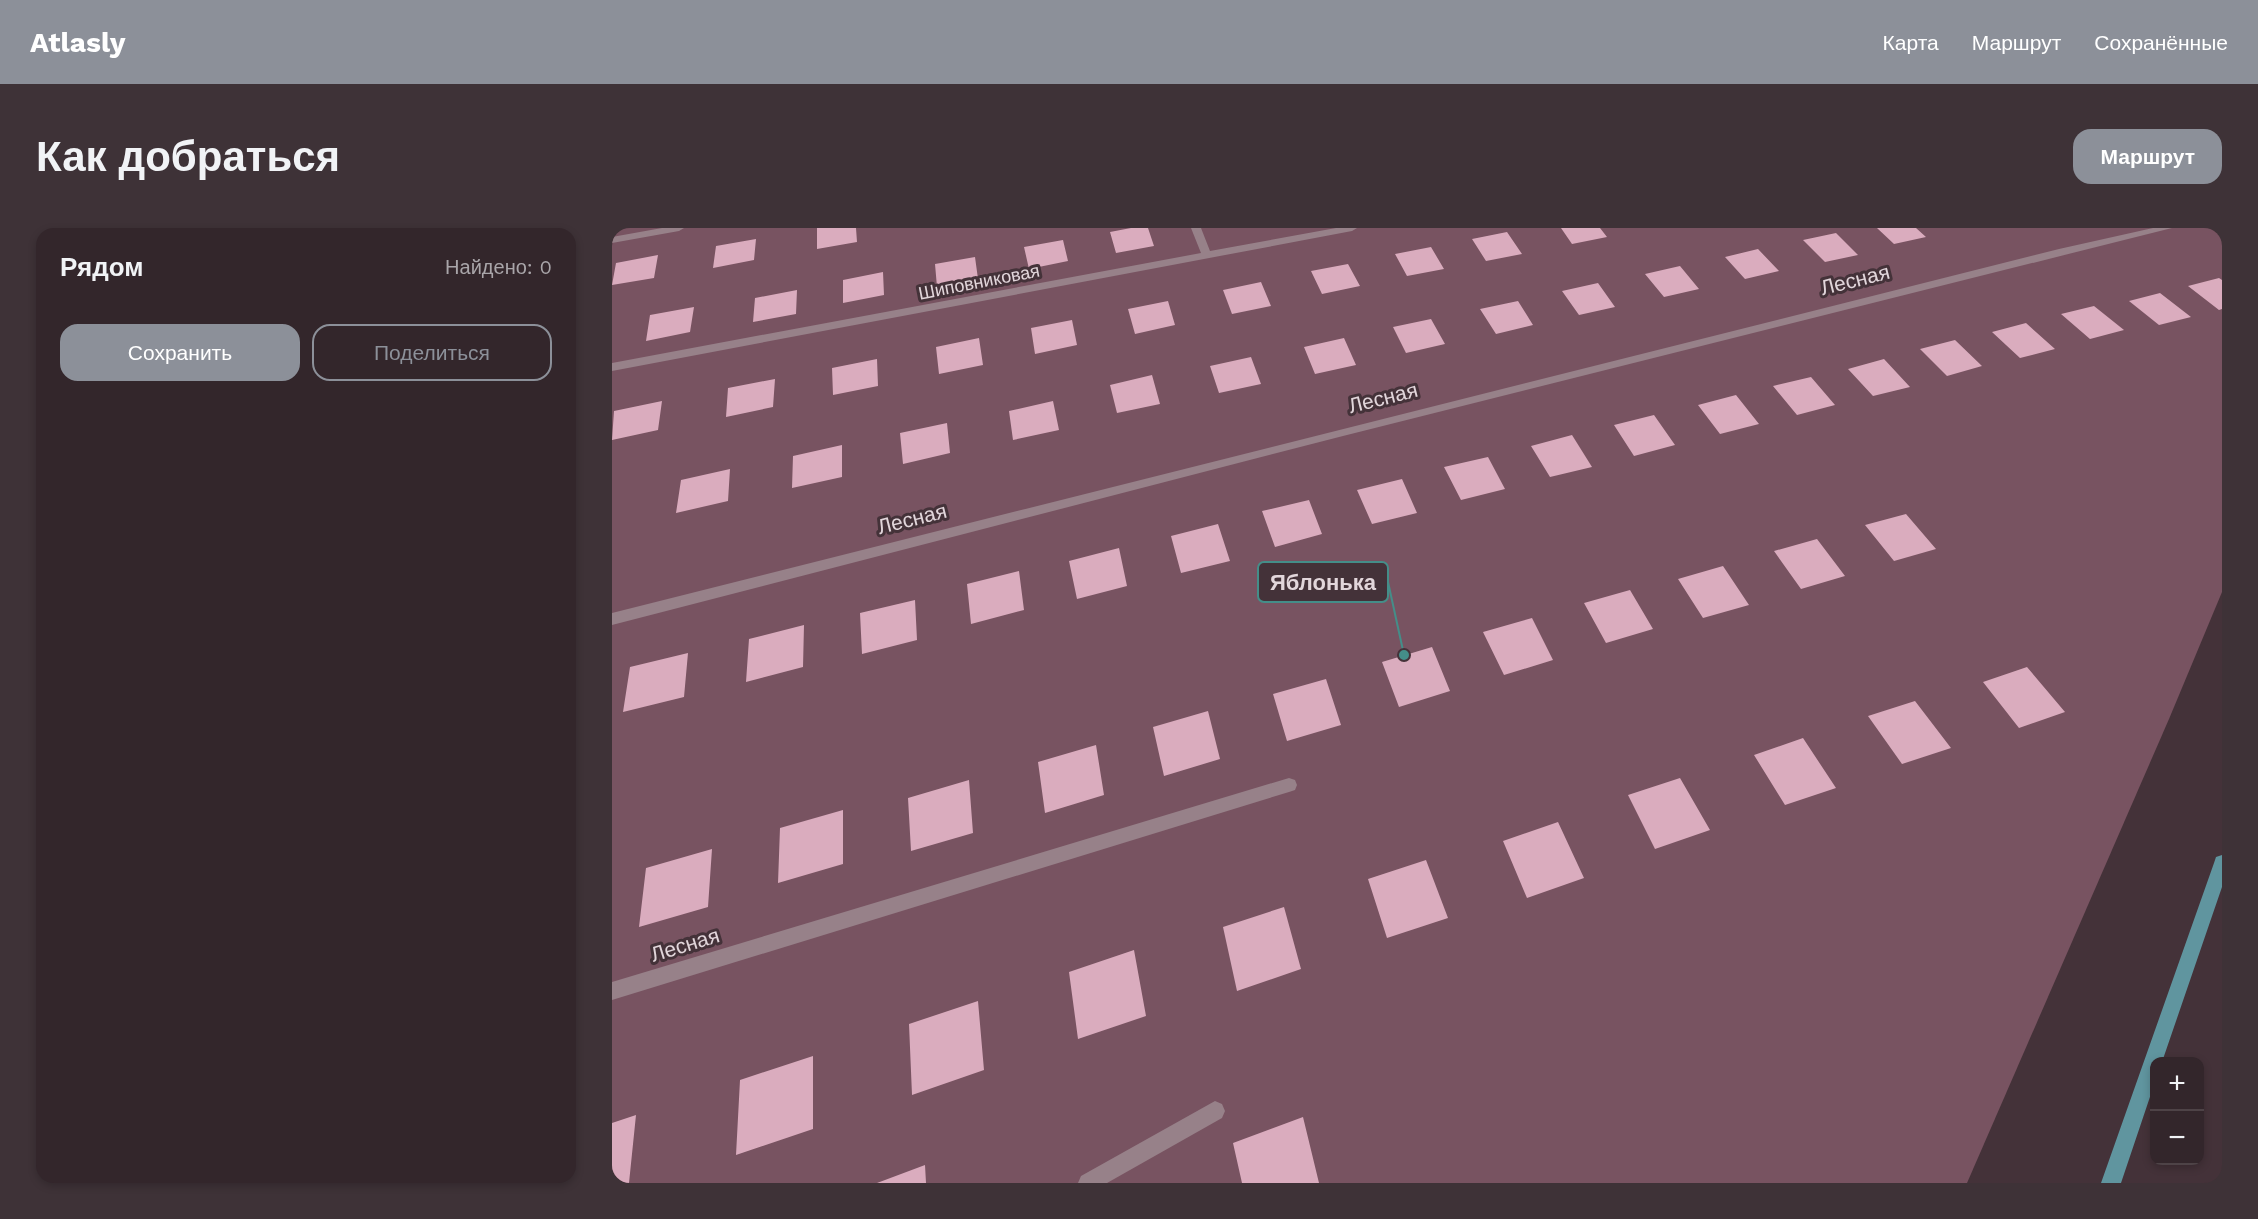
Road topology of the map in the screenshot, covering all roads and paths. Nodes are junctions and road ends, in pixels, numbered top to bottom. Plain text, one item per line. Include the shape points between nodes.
1 (679, 228) edge
2 (1196, 228) edge
3 (1352, 228) edge
4 (2167, 228) edge
5 (612, 240) edge
6 (1207, 256) junction
7 (612, 367) edge
8 (612, 619) edge
9 (1288, 785) dead end
10 (2222, 863) edge
11 (612, 991) edge
12 (1215, 1111) dead end
13 (1088, 1183) edge
14 (2111, 1183) edge

1 - 5 street
2 - 6 street
3 - 6 street, Шиповниковая
4 - 8 street, Лесная via 1355,429
6 - 7 street, Шиповниковая
9 - 11 street, Лесная
10 - 14 main road
12 - 13 street

